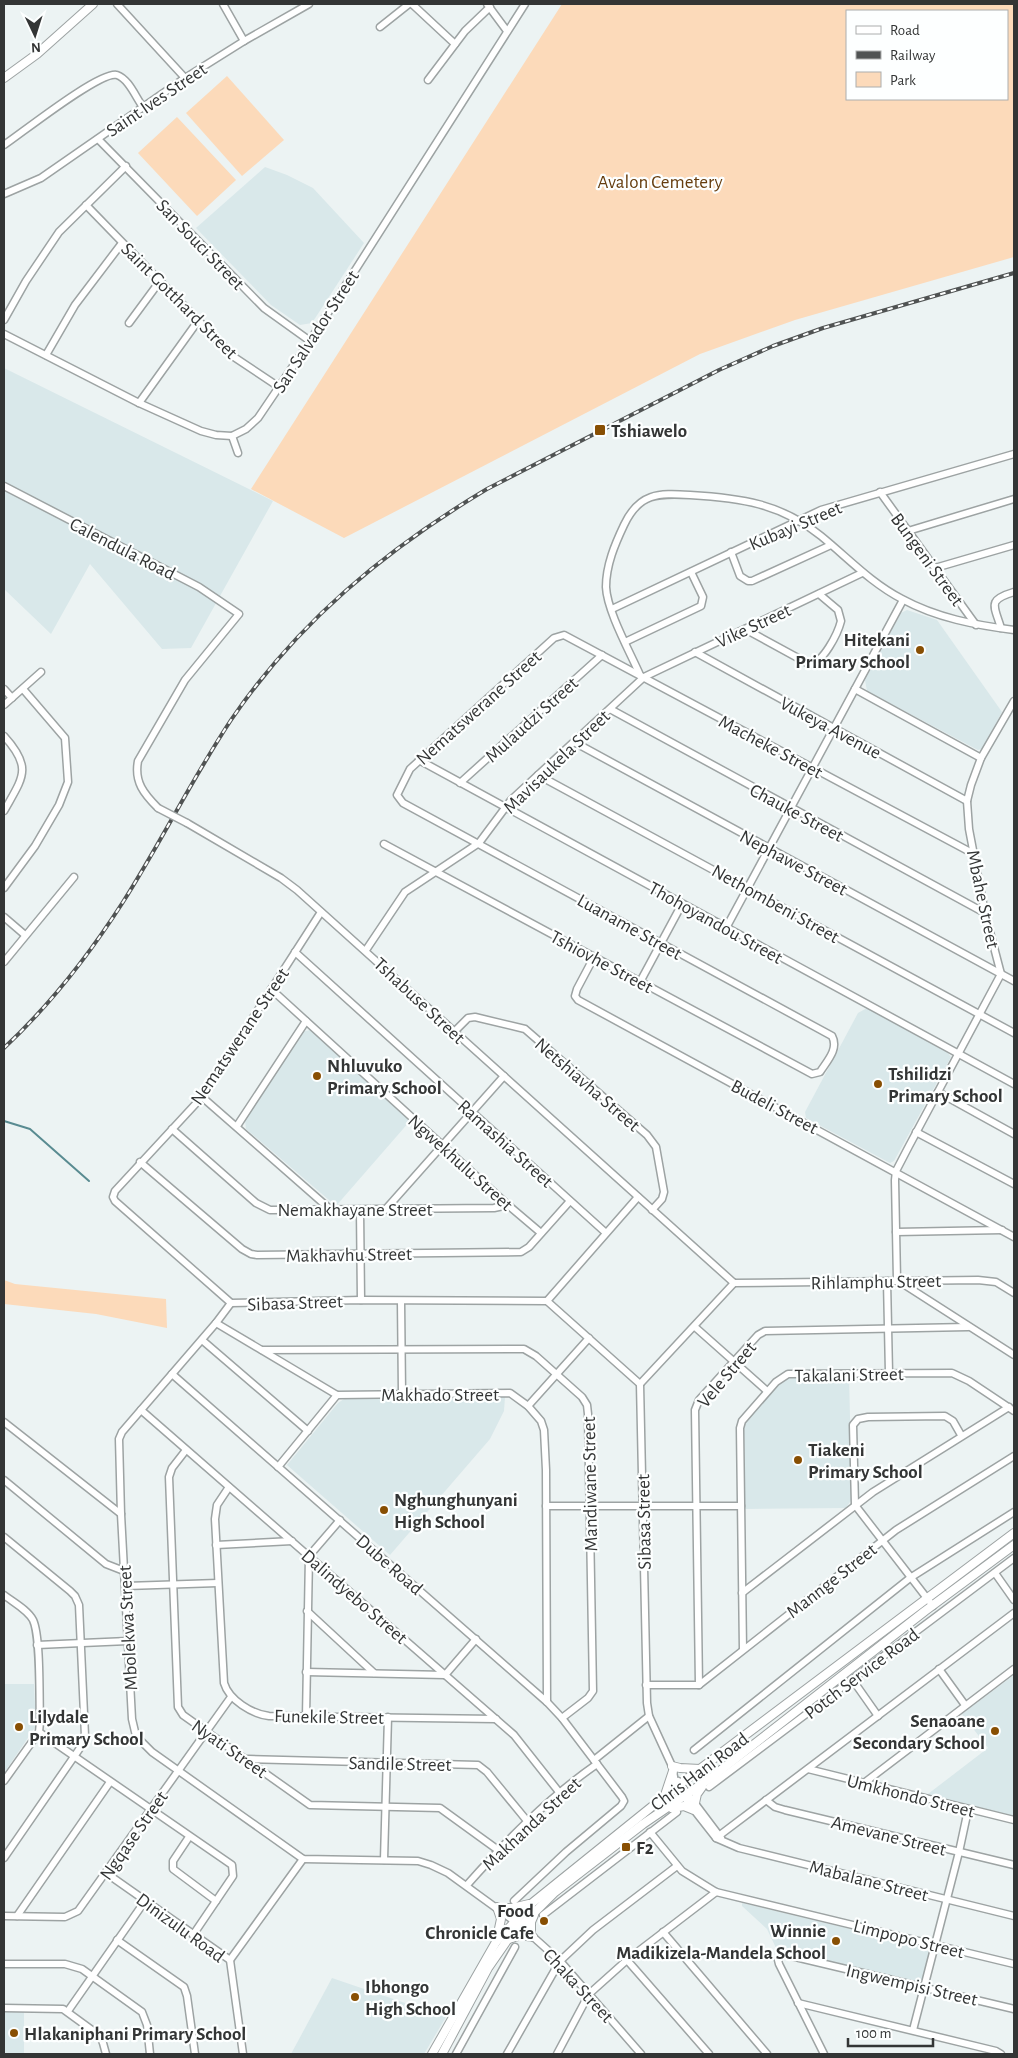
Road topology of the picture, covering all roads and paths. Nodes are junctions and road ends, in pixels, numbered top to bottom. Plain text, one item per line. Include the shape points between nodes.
1 (93, 4) edge
2 (117, 4) edge
3 (223, 4) edge
4 (309, 4) edge
5 (408, 4) edge
6 (412, 4) edge
7 (525, 4) edge
8 (489, 6) edge
9 (380, 27) dead end
10 (507, 31) junction
11 (244, 41) junction
12 (455, 44) junction
13 (4, 78) edge
14 (185, 78) junction
15 (428, 80) dead end
16 (143, 108) junction
17 (98, 139) junction
18 (4, 146) edge
19 (126, 166) junction
20 (4, 194) edge
21 (86, 205) junction
22 (122, 242) junction
23 (160, 282) junction
24 (4, 320) edge
25 (198, 321) junction
26 (129, 323) dead end
27 (4, 334) edge
28 (310, 341) junction
29 (46, 355) junction
30 (279, 387) junction
31 (139, 403) junction
32 (232, 436) junction
33 (238, 453) dead end
34 (1014, 454) edge
35 (4, 486) edge
36 (880, 492) junction
37 (1014, 499) edge
38 (797, 520) junction
39 (908, 531) junction
40 (831, 545) junction
41 (1014, 545) edge
42 (731, 552) junction
43 (935, 568) junction
44 (690, 572) junction
45 (862, 573) junction
46 (1014, 592) edge
47 (819, 594) junction
48 (903, 600) junction
49 (612, 609) junction
50 (239, 614) joint
51 (976, 625) junction
52 (1001, 628) junction
53 (745, 629) junction
54 (1014, 630) edge
55 (568, 636) joint
56 (625, 642) junction
57 (695, 652) junction
58 (602, 655) junction
59 (41, 672) dead end
60 (642, 676) junction
61 (4, 689) edge
62 (23, 689) junction
63 (855, 689) junction
64 (12, 698) junction
65 (1014, 701) edge
66 (4, 705) edge
67 (610, 709) junction
68 (835, 729) junction
69 (4, 736) edge
70 (574, 742) junction
71 (981, 758) junction
72 (419, 760) junction
73 (812, 769) junction
74 (538, 775) junction
75 (460, 783) junction
76 (398, 792) joint
77 (967, 801) junction
78 (505, 807) junction
79 (791, 808) junction
80 (4, 811) edge
81 (479, 843) junction
82 (384, 844) dead end
83 (769, 848) junction
84 (974, 854) junction
85 (436, 871) junction
86 (74, 877) dead end
87 (4, 888) edge
88 (748, 888) junction
89 (682, 904) junction
90 (321, 912) junction
91 (985, 913) junction
92 (4, 917) edge
93 (726, 928) junction
94 (25, 935) junction
95 (661, 943) junction
96 (366, 950) junction
97 (296, 952) junction
98 (594, 957) junction
99 (4, 962) edge
100 (1001, 974) junction
101 (1014, 981) edge
102 (640, 982) junction
103 (271, 989) junction
104 (980, 1014) junction
105 (306, 1022) junction
106 (454, 1032) junction
107 (1014, 1033) edge
108 (958, 1053) junction
109 (820, 1072) joint
110 (504, 1076) junction
111 (1014, 1084) edge
112 (938, 1092) junction
113 (202, 1097) junction
114 (472, 1112) junction
115 (237, 1126) junction
116 (172, 1129) junction
117 (916, 1132) junction
118 (1014, 1134) edge
119 (442, 1144) junction
120 (140, 1162) junction
121 (896, 1171) junction
122 (1014, 1184) edge
123 (638, 1197) junction
124 (114, 1199) joint
125 (570, 1201) junction
126 (508, 1205) junction
127 (331, 1210) junction
128 (360, 1210) junction
129 (385, 1210) junction
130 (652, 1210) junction
131 (1004, 1230) junction
132 (896, 1232) junction
133 (541, 1233) junction
134 (606, 1233) junction
135 (1014, 1237) edge
136 (361, 1254) junction
137 (897, 1280) junction
138 (887, 1281) junction
139 (734, 1283) junction
140 (1014, 1293) edge
141 (361, 1300) junction
142 (401, 1301) junction
143 (546, 1301) junction
144 (231, 1303) junction
145 (216, 1323) junction
146 (695, 1327) junction
147 (970, 1327) junction
148 (888, 1329) junction
149 (589, 1338) junction
150 (202, 1340) junction
151 (262, 1350) junction
152 (400, 1350) junction
153 (290, 1351) junction
154 (1014, 1355) edge
155 (734, 1362) junction
156 (284, 1363) junction
157 (889, 1373) junction
158 (172, 1374) junction
159 (558, 1374) junction
160 (640, 1384) junction
161 (767, 1391) junction
162 (402, 1393) junction
163 (337, 1395) junction
164 (528, 1406) junction
165 (1011, 1409) edge
166 (141, 1410) junction
167 (4, 1422) edge
168 (308, 1431) junction
169 (961, 1436) junction
170 (186, 1450) junction
171 (1014, 1456) edge
172 (278, 1467) junction
173 (4, 1480) edge
174 (229, 1487) junction
175 (643, 1505) junction
176 (546, 1506) junction
177 (589, 1506) junction
178 (696, 1506) junction
179 (741, 1506) junction
180 (855, 1506) junction
181 (1014, 1512) edge
182 (121, 1514) junction
183 (340, 1520) junction
184 (1014, 1533) edge
185 (4, 1537) edge
186 (292, 1541) junction
187 (881, 1541) junction
188 (216, 1544) junction
189 (1014, 1545) edge
190 (309, 1556) junction
191 (1014, 1558) edge
192 (124, 1571) junction
193 (995, 1573) junction
194 (910, 1578) junction
195 (218, 1583) junction
196 (175, 1585) junction
197 (126, 1586) junction
198 (742, 1593) junction
199 (4, 1594) edge
200 (927, 1598) junction
201 (1014, 1600) edge
202 (933, 1606) junction
203 (307, 1611) junction
204 (1014, 1613) edge
205 (476, 1639) junction
206 (128, 1641) junction
207 (81, 1643) junction
208 (37, 1645) junction
209 (743, 1649) junction
210 (1014, 1669) edge
211 (939, 1670) junction
212 (306, 1672) junction
213 (374, 1673) junction
214 (445, 1675) junction
215 (852, 1679) junction
216 (646, 1685) junction
217 (699, 1685) junction
218 (231, 1697) junction
219 (547, 1702) junction
220 (965, 1705) junction
221 (649, 1716) junction
222 (878, 1716) junction
223 (306, 1717) junction
224 (388, 1717) junction
225 (562, 1718) junction
226 (496, 1719) junction
227 (39, 1732) junction
228 (206, 1732) junction
229 (694, 1750) dead end
230 (74, 1757) junction
231 (246, 1759) junction
232 (386, 1762) junction
233 (595, 1762) junction
234 (673, 1768) junction
235 (808, 1768) junction
236 (700, 1769) junction
237 (178, 1771) junction
238 (712, 1777) junction
239 (4, 1780) edge
240 (110, 1782) junction
241 (678, 1783) junction
242 (864, 1783) junction
243 (709, 1787) dead end
244 (560, 1792) junction
245 (686, 1796) junction
246 (664, 1797) junction
247 (766, 1800) junction
248 (694, 1806) junction
249 (385, 1807) junction
250 (150, 1810) junction
251 (968, 1810) junction
252 (677, 1812) dead end
253 (655, 1816) junction
254 (1014, 1820) edge
255 (528, 1822) junction
256 (650, 1832) junction
257 (717, 1836) junction
258 (189, 1837) junction
259 (498, 1850) junction
260 (959, 1852) junction
261 (4, 1858) edge
262 (303, 1858) junction
263 (384, 1860) junction
264 (1014, 1865) edge
265 (677, 1866) junction
266 (106, 1873) junction
267 (467, 1885) junction
268 (716, 1892) junction
269 (947, 1899) junction
270 (145, 1901) junction
271 (216, 1901) junction
272 (514, 1901) dead end
273 (498, 1908) junction
274 (537, 1909) junction
275 (4, 1916) edge
276 (18, 1916) junction
277 (1014, 1916) edge
278 (514, 1920) junction
279 (521, 1926) junction
280 (663, 1932) junction
281 (194, 1935) junction
282 (532, 1936) junction
283 (508, 1939) junction
284 (117, 1940) junction
285 (496, 1942) junction
286 (934, 1944) junction
287 (515, 1947) dead end
288 (230, 1960) junction
289 (627, 1960) junction
290 (560, 1961) junction
291 (4, 1964) edge
292 (1014, 1964) edge
293 (93, 1976) junction
294 (923, 1987) junction
295 (589, 1994) junction
296 (798, 2003) junction
297 (4, 2008) edge
298 (1014, 2009) edge
299 (68, 2011) junction
300 (913, 2030) junction
301 (106, 2054) edge
302 (150, 2054) edge
303 (195, 2054) edge
304 (243, 2054) edge
305 (432, 2054) edge
306 (442, 2054) edge
307 (456, 2054) edge
308 (507, 2054) edge
309 (556, 2054) edge
310 (641, 2054) edge
311 (709, 2054) edge
312 (767, 2054) edge
313 (824, 2054) edge
314 (1001, 2054) edge

1 - 13 main road via 37,54
2 - 14 street
3 - 11 street
4 - 11 street, Saint Ives Street
5 - 9 street
6 - 12 street
7 - 10 street, San Salvador Street
8 - 10 street
8 - 12 street
10 - 28 street, San Salvador Street
11 - 14 street, Saint Ives Street
12 - 15 street
14 - 16 street, Saint Ives Street
16 - 17 street, Saint Ives Street
16 - 18 street via 123,78 108,74
17 - 19 street, San Souci Street
17 - 20 street, Saint Ives Street via 37,180
19 - 21 street
19 - 28 street, San Souci Street via 264,308
21 - 22 street, Saint Gotthard Street
21 - 24 street via 59,232
22 - 23 street, Saint Gotthard Street
22 - 29 street via 75,305
23 - 25 street, Saint Gotthard Street
23 - 26 street
25 - 30 street, Saint Gotthard Street via 234,357
25 - 31 street
27 - 29 street
28 - 30 street, San Salvador Street
29 - 31 street
30 - 32 street, San Salvador Street via 258,418
31 - 32 street via 206,433
32 - 33 street
34 - 36 street, Kubayi Street
35 - 50 street, Calendula Road via 199,588
36 - 38 street, Kubayi Street
36 - 39 street, Bungeni Street
37 - 39 street
38 - 40 street
38 - 42 street, Kubayi Street
38 - 49 street via 750,501 669,494 648,498 630,513 614,546 606,586
39 - 43 street, Bungeni Street
40 - 42 street via 748,582 740,576
40 - 45 street
41 - 43 street
42 - 44 street, Kubayi Street
43 - 51 street, Bungeni Street
44 - 49 street, Kubayi Street
44 - 56 street via 702,593 701,606
45 - 47 street, Vike Street
45 - 48 street
46 - 52 street via 996,600
47 - 53 street, Vike Street
47 - 53 street via 838,610 841,620 822,658 815,664 809,664
48 - 51 street via 942,616
48 - 63 street
49 - 56 street
50 - 90 street, Tshabuse Street, bridge via 185,680 138,761 139,785 158,808 281,878
51 - 52 street
52 - 54 street
53 - 57 street, Vike Street
55 - 58 street, Macheke Street
55 - 72 street, Nematswerane Street via 554,638
56 - 60 street
57 - 60 street, Vike Street
57 - 68 street, Vukeya Avenue
58 - 60 street, Macheke Street
58 - 75 street, Mulaudzi Street
59 - 62 street
60 - 67 street, Mavisaukela Street
60 - 73 street, Macheke Street
61 - 64 street
62 - 64 street
62 - 87 street via 65,738 68,782 59,805 35,846
63 - 68 street
63 - 71 street
64 - 66 street
65 - 71 street, Mbahe Street
67 - 70 street, Mavisaukela Street
67 - 79 street, Chauke Street
68 - 73 street
68 - 77 street, Vukeya Avenue
69 - 80 street via 22,762 22,775
70 - 74 street, Mavisaukela Street
70 - 83 street, Nephawe Street
71 - 77 street, Mbahe Street
72 - 75 street, Thohoyandou Street
72 - 76 street, Nematswerane Street via 406,775
73 - 79 street
73 - 84 street, Macheke Street
74 - 78 street, Mavisaukela Street
74 - 88 street, Nethombeni Street
75 - 78 street, Thohoyandou Street
76 - 81 street, Luaname Street via 403,803
77 - 84 street, Mbahe Street
78 - 81 street, Mavisaukela Street
78 - 89 street, Thohoyandou Street
79 - 83 street
79 - 91 street, Chauke Street
81 - 85 street, Mavisaukela Street
81 - 95 street, Luaname Street
82 - 85 street, Tshiovhe Street
83 - 88 street
83 - 100 street, Nephawe Street
84 - 91 street, Mbahe Street
85 - 96 street, Mavisaukela Street via 406,892
85 - 98 street, Tshiovhe Street
86 - 94 street
88 - 93 street
88 - 104 street, Nethombeni Street
89 - 93 street, Thohoyandou Street
89 - 95 street
90 - 96 street, Tshabuse Street
90 - 97 street, Nematswerane Street
91 - 100 street, Mbahe Street
92 - 94 street
93 - 108 street, Thohoyandou Street
94 - 99 street
95 - 102 street
95 - 109 street, Luaname Street via 832,1036 834,1048
96 - 106 street, Tshabuse Street
97 - 103 street, Nematswerane Street
97 - 114 street, Ramashia Street
98 - 102 street, Tshiovhe Street
98 - 121 street, Budeli Street via 577,989 575,996 578,1000
100 - 101 street, Nephawe Street
100 - 104 street, Mbahe Street
102 - 109 street, Tshiovhe Street via 808,1072
103 - 105 street, Ngwekhulu Street
103 - 113 street, Nematswerane Street
104 - 107 street, Nethombeni Street
104 - 108 street, Mbahe Street
105 - 115 street
105 - 119 street, Ngwekhulu Street
106 - 110 street, Tshabuse Street
106 - 130 street, Netshiavha Street via 468,1018 475,1017 525,1029 647,1135 656,1147 664,1192
108 - 111 street, Thohoyandou Street
108 - 112 street, Mbahe Street
110 - 114 street
110 - 123 street, Tshabuse Street
112 - 117 street, Mbahe Street
112 - 118 street
113 - 115 street
113 - 116 street, Nematswerane Street
114 - 119 street
114 - 125 street, Ramashia Street
115 - 127 street
116 - 120 street, Nematswerane Street
116 - 127 street, Nemakhayane Street via 260,1206 276,1211
117 - 121 street, Mbahe Street
117 - 122 street
119 - 126 street, Ngwekhulu Street
119 - 129 street
120 - 124 street, Nematswerane Street via 115,1191
120 - 136 street, Makhavhu Street via 251,1254
121 - 131 street, Budeli Street
121 - 132 street
123 - 130 street, Tshabuse Street
123 - 134 street
124 - 144 street, Sibasa Street
125 - 133 street, Makhavhu Street
125 - 134 street, Ramashia Street
126 - 129 street, Nemakhayane Street
126 - 133 street, Ngwekhulu Street
127 - 128 street, Nemakhayane Street
128 - 129 street, Nemakhayane Street
128 - 136 street
130 - 139 street, Tshabuse Street
131 - 132 street
131 - 135 street, Budeli Street
132 - 137 street
133 - 136 street, Makhavhu Street via 520,1252
134 - 143 street
136 - 141 street
137 - 138 street, Rihlamphu Street
137 - 140 street, Rihlamphu Street via 991,1280
137 - 147 street
138 - 139 street, Rihlamphu Street
138 - 148 street
139 - 146 street
141 - 142 street, Sibasa Street
141 - 144 street, Sibasa Street
142 - 143 street, Sibasa Street
142 - 152 street
143 - 149 street
144 - 145 street, Mbolekwa Street
145 - 150 street, Mbolekwa Street
145 - 151 street
146 - 155 street
146 - 160 street
147 - 148 street, Vele Street
147 - 154 street
148 - 155 street, Vele Street via 765,1331
148 - 157 street
149 - 159 street
149 - 160 street
150 - 158 street, Mbolekwa Street
150 - 168 street
151 - 153 street, Mandiwane Street
151 - 156 street
152 - 153 street, Mandiwane Street
152 - 159 street, Mandiwane Street via 524,1349
152 - 162 street
153 - 156 street
155 - 161 street
155 - 178 street, Vele Street via 705,1392 695,1410
156 - 163 street
157 - 161 street, Takalani Street via 785,1375
157 - 165 street, Takalani Street via 955,1374
158 - 166 street, Mbolekwa Street
158 - 172 street, Dube Road
159 - 164 street
159 - 177 street, Mandiwane Street via 587,1406
160 - 175 street, Sibasa Street
161 - 179 street, Takalani Street via 741,1424
162 - 163 street, Makhado Street
162 - 164 street, Makhado Street via 510,1394
163 - 168 street
164 - 176 street, Makhado Street via 544,1430
165 - 169 street
166 - 170 street, Dalindyebo Street
166 - 182 street, Mbolekwa Street via 119,1439
167 - 182 street
168 - 172 street
169 - 180 street
169 - 180 street via 956,1424 945,1416 855,1420
170 - 174 street, Dalindyebo Street
170 - 196 street, Nyati Street via 169,1477
171 - 187 street, Mannge Street
172 - 183 street, Dube Road
173 - 192 street via 106,1564
174 - 186 street, Dalindyebo Street
174 - 188 street via 217,1505
175 - 177 street
175 - 178 street
175 - 216 street, Sibasa Street
176 - 177 street
176 - 219 street, Makhado Street
177 - 225 street, Mandiwane Street via 593,1691
178 - 179 street
178 - 217 street, Vele Street
179 - 198 street, Takalani Street
180 - 187 street
180 - 198 street
181 - 194 street, Chris Hani Road
182 - 192 street, Mbolekwa Street
183 - 190 street
183 - 205 street, Dube Road
184 - 200 main road, Chris Hani Road
185 - 207 street via 75,1596 79,1604
186 - 188 street
186 - 190 street, Dalindyebo Street
187 - 194 street
187 - 209 street, Mannge Street
188 - 195 street
189 - 202 main road, Chris Hani Road
190 - 203 street
190 - 214 street, Dalindyebo Street
191 - 193 street, Potch Service Road
192 - 197 street, Mbolekwa Street
193 - 201 street
193 - 215 street, Potch Service Road
194 - 200 street
194 - 229 street, Chris Hani Road
195 - 196 street
195 - 218 street via 224,1684
196 - 197 street
196 - 228 street, Nyati Street via 178,1707 183,1715
197 - 206 street, Mbolekwa Street
198 - 209 street, Takalani Street
199 - 208 street via 33,1620
200 - 202 street
200 - 236 main road, Chris Hani Road
202 - 238 main road, Chris Hani Road
203 - 212 street
203 - 213 street
204 - 211 street
205 - 214 street
205 - 219 street, Dube Road
206 - 207 street
206 - 237 street, Mbolekwa Street via 132,1719 136,1736 145,1747
207 - 208 street
207 - 230 street via 85,1736
208 - 227 street
209 - 217 street, Mannge Street
210 - 220 street
211 - 220 street
211 - 222 street
212 - 213 street
212 - 223 street
213 - 214 street
214 - 226 street, Dalindyebo Street
215 - 222 street
215 - 243 street, Potch Service Road
216 - 217 street
216 - 221 street, Sibasa Street
218 - 223 street, Funekile Street via 262,1715
218 - 228 street, Ngqase Street
219 - 225 street, Dube Road
220 - 242 street
221 - 233 street, Makhanda Street
221 - 234 street, Sibasa Street
222 - 235 street
223 - 224 street, Funekile Street
224 - 226 street, Funekile Street
224 - 232 street
225 - 233 street, Dube Road
226 - 244 street, Dalindyebo Street via 514,1735
227 - 230 street
227 - 239 street
228 - 231 street, Nyati Street
228 - 237 street, Ngqase Street
230 - 240 street
230 - 261 street
231 - 232 street, Sandile Street
231 - 249 street, Nyati Street via 310,1805
232 - 249 street
232 - 255 street, Sandile Street via 482,1766
233 - 244 street, Makhanda Street
233 - 272 street via 622,1797 623,1804
234 - 236 main road
234 - 241 street, Sibasa Street
234 - 246 main road
235 - 242 street, Umkhondo Street
235 - 247 street
236 - 241 main road, Chris Hani Road
237 - 250 street, Ngqase Street
237 - 262 street, Mbolekwa Street
238 - 245 main road, Chris Hani Road
238 - 248 main road via 699,1791
240 - 250 street
240 - 276 street
241 - 245 street, Mabalane Street
241 - 246 main road, Chris Hani Road
242 - 251 street, Umkhondo Street
244 - 255 street, Makhanda Street
245 - 248 street, Mabalane Street
245 - 253 main road, Chris Hani Road
246 - 274 main road, Chris Hani Road
247 - 257 street
247 - 260 street, Amevane Street via 785,1810
248 - 253 main road via 681,1806
248 - 257 street, Mabalane Street
249 - 259 street, Nyati Street via 440,1808
249 - 263 street
250 - 258 street
250 - 266 street, Ngqase Street
251 - 254 street, Umkhondo Street
251 - 260 street
252 - 256 street
253 - 274 main road, Chris Hani Road
255 - 259 street, Makhanda Street
256 - 265 street, Limpopo Street
256 - 274 street
257 - 269 street, Mabalane Street via 725,1843
258 - 271 street via 173,1861 173,1869
258 - 271 street via 232,1865 233,1876
259 - 267 street, Makhanda Street
260 - 264 street, Amevane Street
260 - 269 street
262 - 263 street
262 - 288 street
263 - 267 street via 431,1865
265 - 268 street, Limpopo Street
265 - 290 street via 594,1930
266 - 270 street, Dinizulu Road
266 - 276 street, Ngqase Street via 74,1914 65,1917
267 - 273 street
268 - 280 street
268 - 286 street, Limpopo Street
269 - 277 street, Mabalane Street
269 - 286 street
270 - 281 street, Dinizulu Road
270 - 284 street
271 - 281 street
273 - 274 main road
273 - 278 street
273 - 285 main road via 501,1926
274 - 278 main road, Chris Hani Road
274 - 279 main road, Chris Hani Road
274 - 282 main road via 531,1922
275 - 276 street, Ngqase Street
278 - 279 street, Chaka Street
278 - 285 main road, Chris Hani Road
279 - 282 street, Chaka Street
279 - 283 main road, Chris Hani Road
280 - 289 street
280 - 312 street
281 - 288 street, Dinizulu Road
282 - 283 main road
282 - 290 street, Chaka Street
283 - 306 main road, Chris Hani Road via 488,1968
284 - 293 street
284 - 303 street via 184,1987
285 - 305 main road, Chris Hani Road
286 - 292 street, Limpopo Street
286 - 294 street
287 - 307 street
288 - 304 street, Dinizulu Road
289 - 295 street
289 - 311 street
290 - 295 street, Chaka Street
290 - 308 street
291 - 293 street via 71,1965
293 - 299 street
293 - 302 street via 142,2012
294 - 296 street, Ingwempisi Street via 780,1956 779,1964
294 - 298 street, Ingwempisi Street
294 - 300 street
295 - 309 street
295 - 310 street, Chaka Street
296 - 300 street
296 - 313 street
297 - 299 street
299 - 301 street via 100,2036
300 - 314 street

